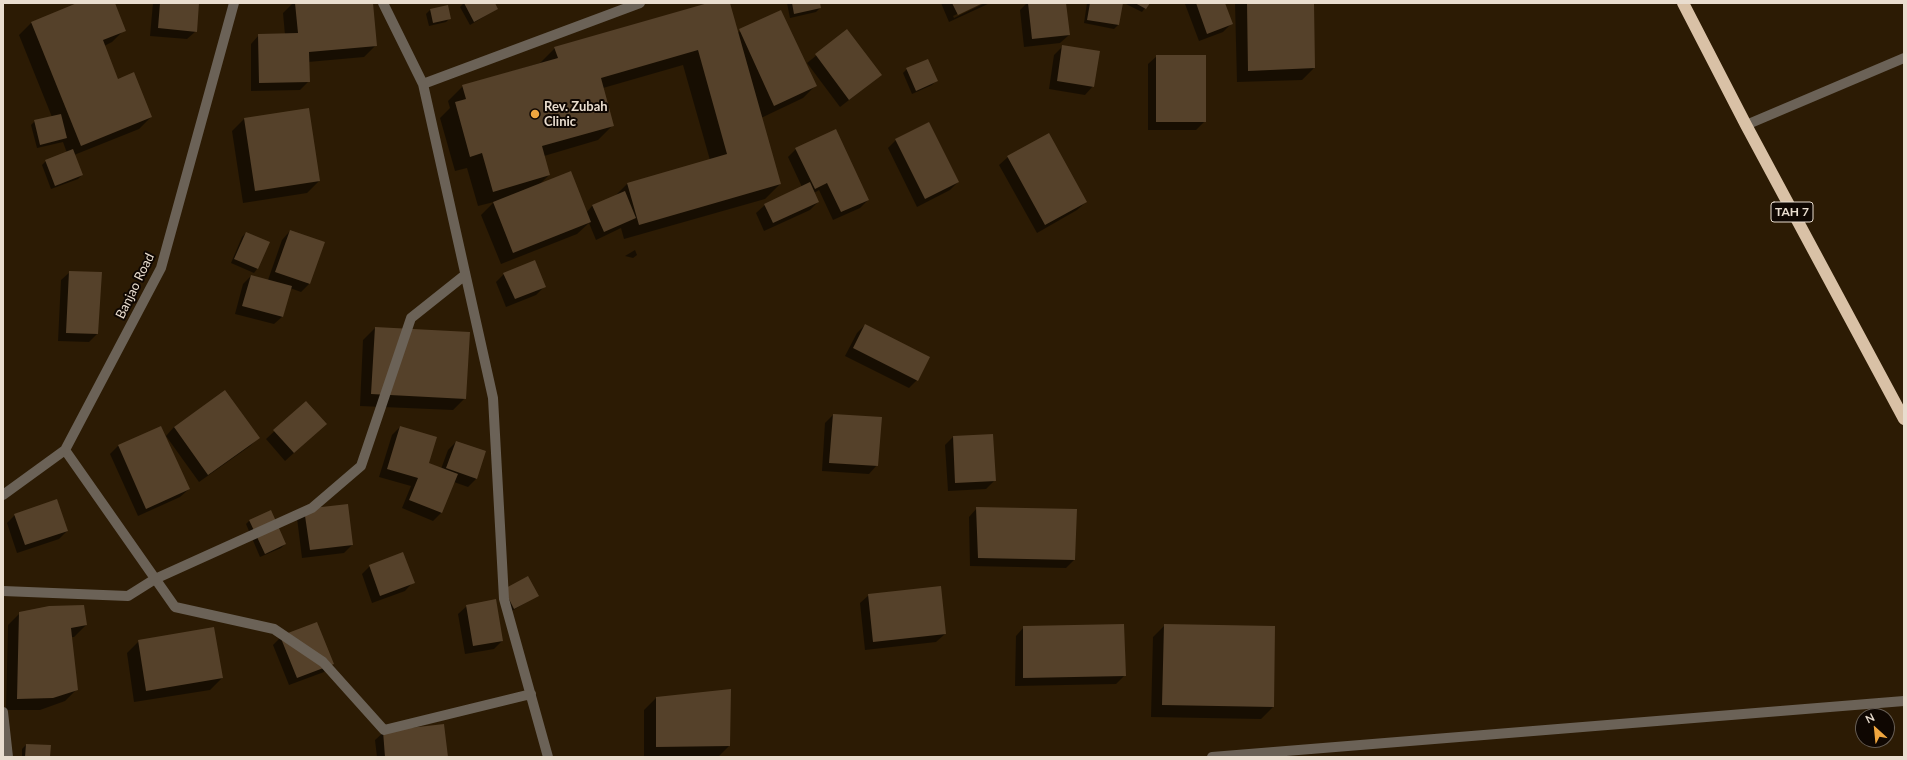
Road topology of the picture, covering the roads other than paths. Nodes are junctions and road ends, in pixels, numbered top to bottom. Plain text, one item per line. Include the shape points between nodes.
1 (234, 3) edge
2 (383, 3) edge
3 (640, 3) edge
4 (1683, 3) edge
5 (1904, 58) edge
6 (423, 84) junction
7 (1746, 125) junction
8 (465, 275) junction
9 (1904, 419) edge
10 (66, 450) junction
11 (3, 495) edge
12 (155, 579) junction
13 (3, 591) edge
14 (531, 694) junction
15 (1904, 701) edge
16 (3, 712) edge
17 (8, 757) edge
18 (548, 757) edge
19 (1212, 757) edge

1 - 10 street, Banjao Road via 161,268
2 - 6 street
3 - 6 street
4 - 7 highway, TAH 7
5 - 7 street
6 - 8 street
7 - 9 highway, TAH 7
8 - 12 street via 411,318 361,466 312,508
8 - 14 street via 493,398 504,599
10 - 11 street, Banjao Road
10 - 12 street
12 - 13 street via 128,596
12 - 14 street via 175,607 274,629 323,662 384,730
14 - 18 street
15 - 19 street
16 - 17 street

